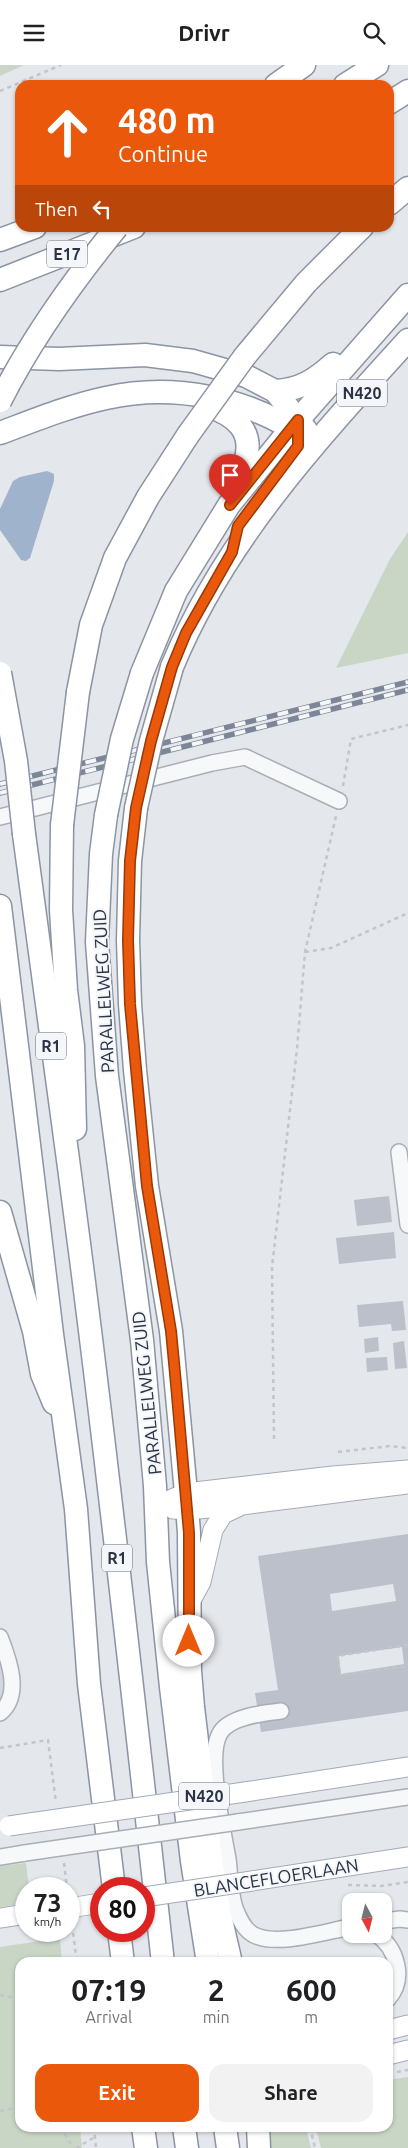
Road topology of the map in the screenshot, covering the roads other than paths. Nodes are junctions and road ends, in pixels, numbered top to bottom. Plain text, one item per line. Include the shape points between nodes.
1 (304, 65) edge
2 (377, 65) edge
3 (283, 80) edge
4 (353, 80) edge
5 (408, 91) edge
6 (394, 100) edge
7 (408, 188) edge
8 (394, 200) edge
9 (21, 232) edge
10 (114, 232) edge
11 (122, 232) edge
12 (357, 232) edge
13 (0, 240) edge
14 (0, 281) edge
15 (408, 295) edge
16 (408, 340) edge
17 (363, 346) junction
18 (0, 357) edge
19 (181, 391) junction
20 (275, 391) junction
21 (0, 401) edge
22 (301, 432) junction
23 (0, 433) edge
24 (230, 505) junction
25 (0, 673) edge
26 (339, 801) road end
27 (0, 817) edge
28 (0, 906) edge
29 (399, 1152) dead end
30 (0, 1212) edge
31 (408, 1225) edge
32 (81, 1257) junction
33 (66, 1431) junction
34 (408, 1470) edge
35 (408, 1484) edge
36 (187, 1502) junction
37 (242, 1505) junction
38 (156, 1507) junction
39 (189, 1604) junction
40 (0, 1637) edge
41 (281, 1711) dead end
42 (0, 1713) edge
43 (408, 1767) edge
44 (408, 1797) edge
45 (5, 1827) edge
46 (0, 1857) edge
47 (408, 1857) edge
48 (373, 1862) junction
49 (408, 1864) edge
50 (113, 1877) edge
51 (155, 1895) edge
52 (392, 1920) edge
53 (408, 1920) edge
54 (342, 1929) edge
55 (120, 1942) edge
56 (387, 1943) edge
57 (122, 1957) edge
58 (162, 1957) edge
59 (207, 1957) edge
60 (230, 1957) edge
61 (393, 1989) edge
62 (408, 2025) edge
63 (393, 2029) edge
64 (408, 2050) edge
65 (393, 2054) edge
66 (144, 2132) edge
67 (184, 2132) edge
68 (226, 2132) edge
69 (258, 2132) edge
70 (146, 2148) edge
71 (186, 2148) edge
72 (228, 2148) edge
73 (259, 2148) edge

1 - 3 highway
2 - 4 highway
5 - 6 highway
7 - 8 highway
9 - 13 highway, E17
10 - 21 highway, bridge via 74,280 42,327
11 - 14 highway, E17
12 - 32 highway, bridge via 306,283 245,356 188,435 148,497 115,558 91,625 78,692 62,825 61,910 73,1046
15 - 17 highway, PARALLELWEG ZUID / N420
16 - 22 highway, PARALLELWEG ZUID / N420
17 - 20 highway via 346,353 298,389
17 - 22 highway, PARALLELWEG ZUID / N420
18 - 20 highway via 59,359 145,355 194,361 246,376
19 - 22 highway via 228,401
19 - 23 highway via 139,392 106,398
19 - 24 highway via 200,403 226,412 242,427 249,442 245,463 234,481
20 - 22 highway
22 - 24 highway, PARALLELWEG ZUID / N420
22 - 36 highway, PARALLELWEG ZUID / N420, bridge via 276,491 232,552 186,633 172,667 136,808 130,861 130,1004 147,1186 171,1331
24 - 38 highway, PARALLELWEG ZUID / N420, bridge via 176,591 142,673 122,739 101,854 97,942 107,1076 142,1340
25 - 32 highway, R1, bridge via 16,761
26 - 27 lane via 246,757
28 - 33 highway, R1
29 - 31 lane
30 - 33 highway via 34,1331 42,1374
32 - 58 highway, R1
33 - 50 highway, R1 via 76,1509 89,1684
34 - 36 main road via 333,1476
35 - 37 main road
36 - 37 main road
36 - 38 main road
36 - 39 highway, PARALLELWEG ZUID / N420
37 - 39 main road via 224,1514 213,1530 201,1582
38 - 59 highway, N420 via 170,1687
39 - 60 highway, PARALLELWEG ZUID / N420 via 190,1671 211,1859
40 - 42 lane via 12,1674 12,1691 7,1708
41 - 54 lane via 258,1713 229,1724 219,1733 215,1751 216,1775 234,1905 244,1925 253,1934 266,1939
43 - 45 main road, bridge
44 - 46 lane, bridge
47 - 48 main road, BLANCEFLOERLAAN
48 - 49 main road
48 - 51 main road, BLANCEFLOERLAAN, bridge
52 - 53 lane
55 - 57 highway
56 - 61 lane via 396,1960
62 - 63 main road
64 - 65 main road
66 - 70 highway
67 - 71 highway
68 - 72 highway
69 - 73 highway

